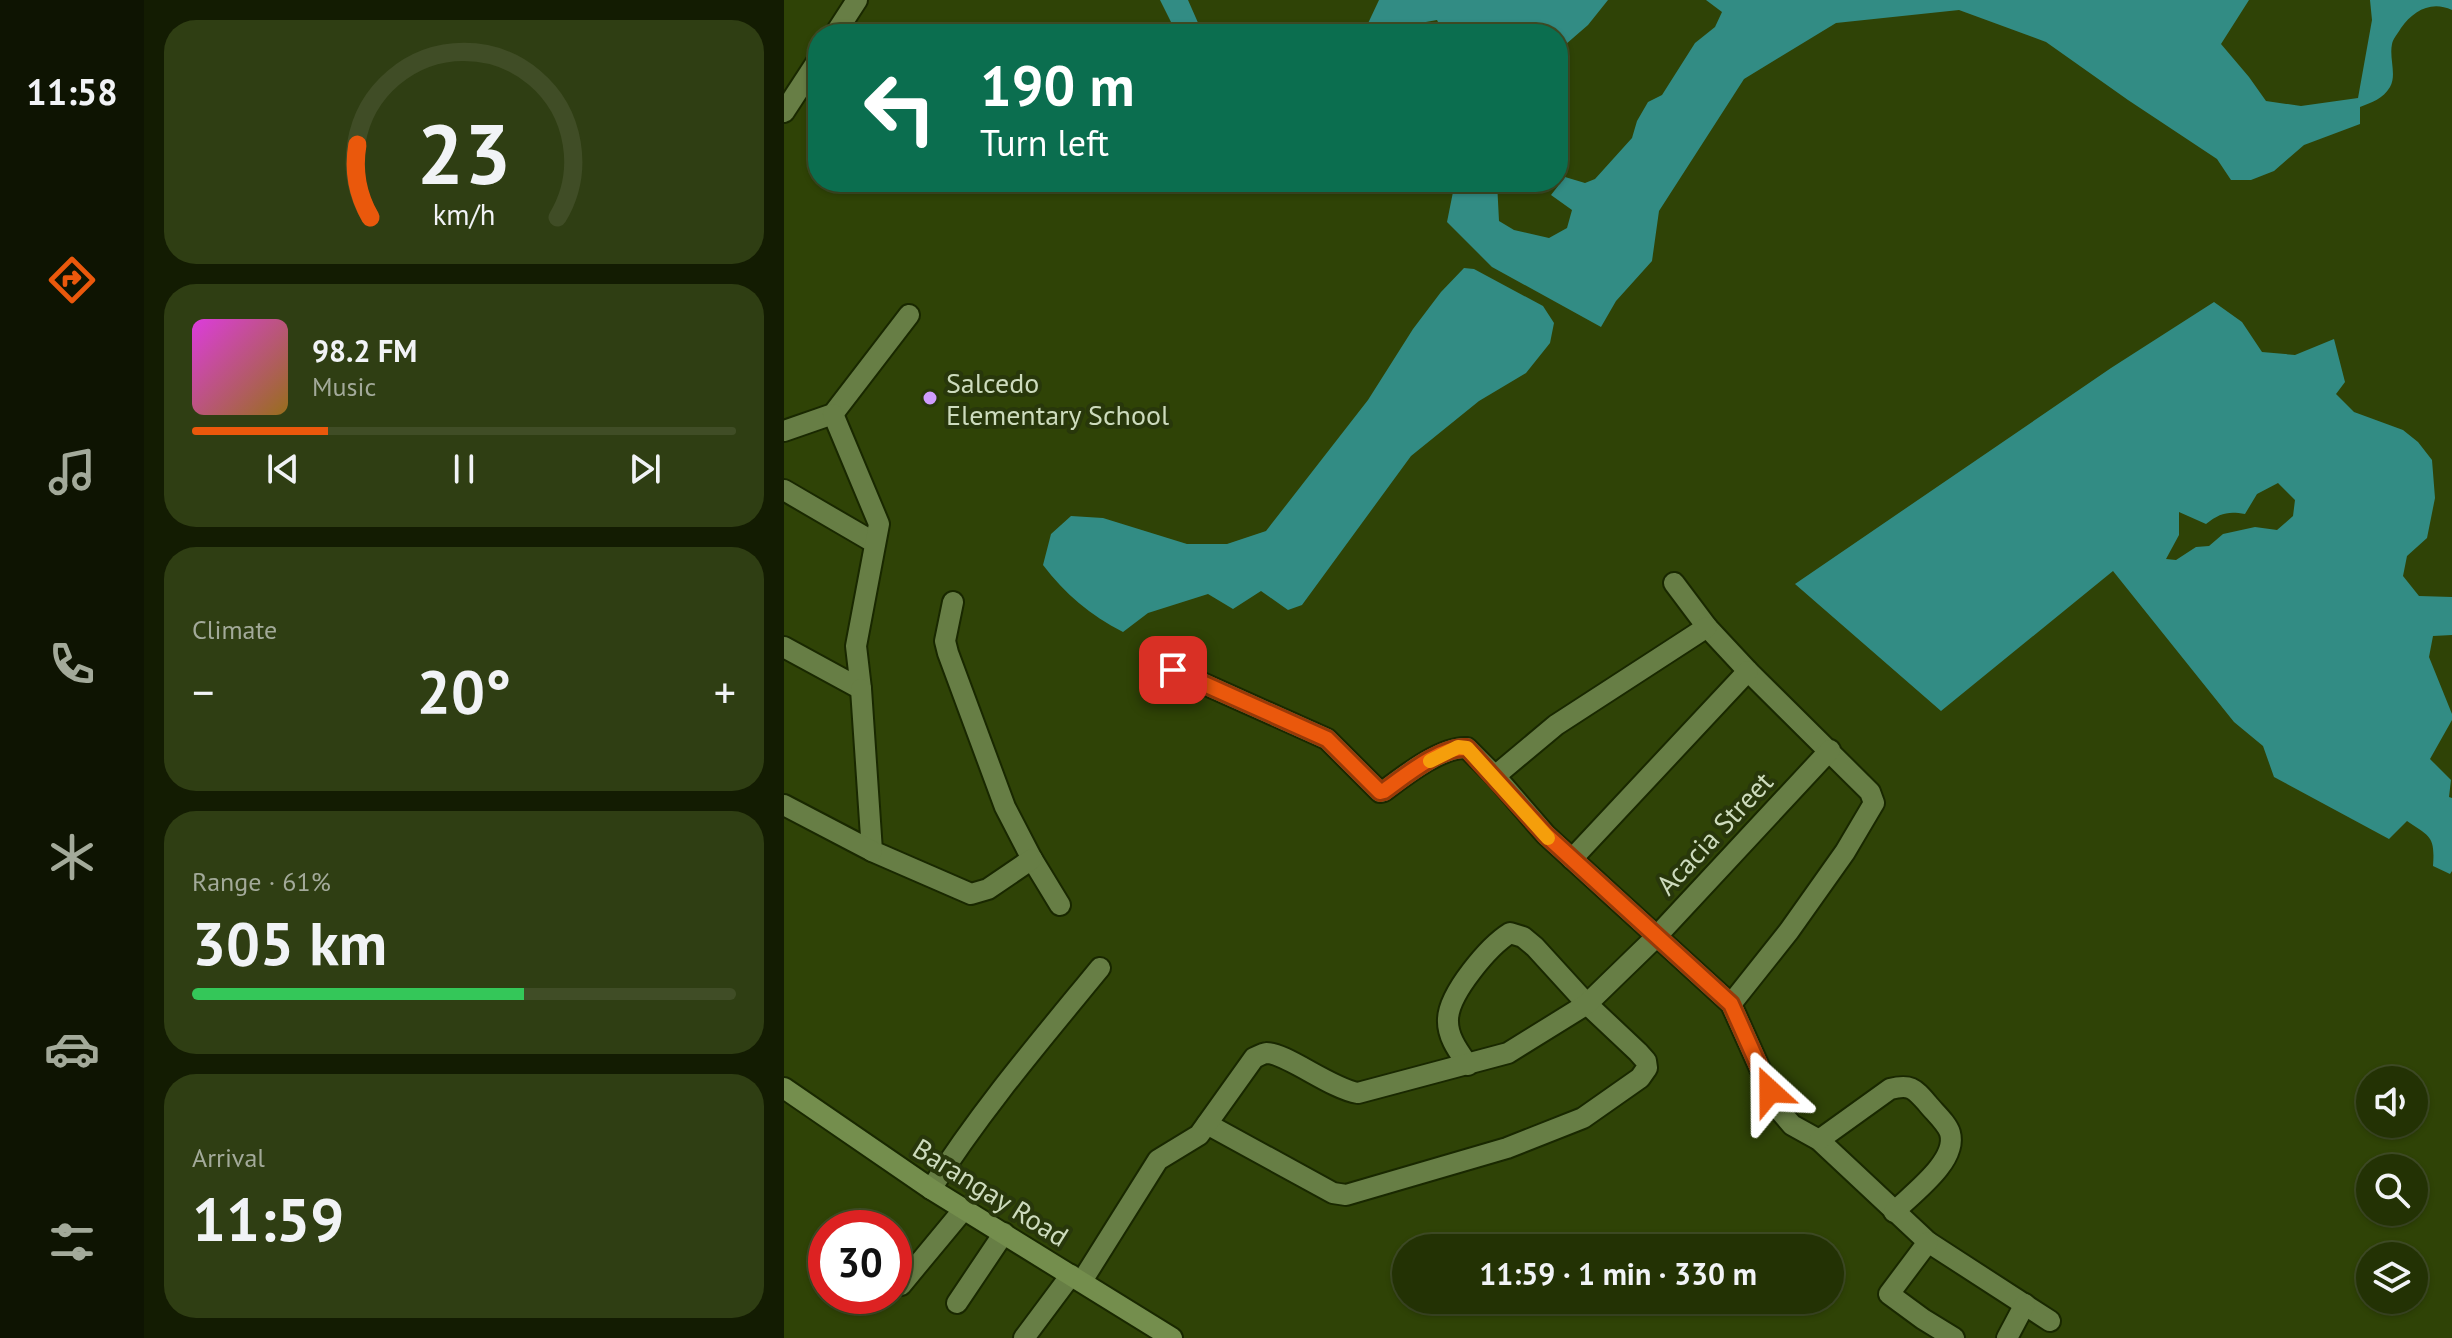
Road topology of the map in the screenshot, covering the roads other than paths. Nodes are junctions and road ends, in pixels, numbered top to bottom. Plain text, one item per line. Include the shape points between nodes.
1 (857, 0) edge
2 (841, 24) edge
3 (808, 75) edge
4 (784, 112) edge
5 (909, 315) dead end
6 (833, 414) junction
7 (784, 431) edge
8 (784, 490) edge
9 (875, 543) junction
10 (1674, 583) dead end
11 (953, 602) dead end
12 (1707, 627) junction
13 (784, 647) edge
14 (1155, 665) dead end
15 (1748, 671) junction
16 (861, 689) junction
17 (1830, 750) junction
18 (1495, 776) junction
19 (784, 805) edge
20 (872, 851) junction
21 (1032, 859) junction
22 (1572, 859) junction
23 (1060, 905) dead end
24 (1656, 937) junction
25 (1100, 968) dead end
26 (1587, 1004) junction
27 (1731, 1004) junction
28 (1468, 1065) junction
29 (784, 1088) edge
30 (1207, 1124) junction
31 (1819, 1140) junction
32 (931, 1189) junction
33 (964, 1209) junction
34 (1894, 1212) junction
35 (1004, 1233) junction
36 (1928, 1242) junction
37 (912, 1272) edge
38 (1076, 1278) junction
39 (957, 1303) dead end
40 (2025, 1304) junction
41 (2050, 1321) dead end
42 (1024, 1338) edge
43 (1172, 1338) edge
44 (1954, 1338) edge
45 (2007, 1338) edge

1 - 2 street
3 - 4 street
5 - 6 street
6 - 7 street
6 - 9 street via 879,524
8 - 9 street
9 - 16 street via 856,646
10 - 12 street
11 - 21 street via 946,647 1005,807
12 - 15 street
12 - 18 street via 1556,725
13 - 16 street
14 - 18 street via 1327,739 1380,792 1458,747 1467,748
15 - 17 street
15 - 22 street
16 - 20 street
17 - 24 street, Acacia Street
17 - 27 street via 1874,803 1789,931
18 - 22 street
19 - 20 street
20 - 21 street via 971,894 988,889
21 - 23 street
22 - 24 street
24 - 26 street, Acacia Street
24 - 27 street
25 - 32 street via 1012,1074
26 - 28 street, Acacia Street via 1508,1053
26 - 28 street via 1535,947 1510,933 1457,991 1447,1020 1454,1045
26 - 30 street via 1638,1052 1647,1068 1583,1118 1507,1148 1346,1195 1333,1193
27 - 31 street via 1780,1111 1792,1125
28 - 30 street, Acacia Street via 1358,1093 1265,1053 1254,1058
29 - 32 street, Barangay Road
30 - 38 street, Acacia Street via 1199,1135 1158,1160
31 - 34 street
31 - 34 street via 1890,1089 1915,1090 1949,1131 1951,1147 1943,1164
32 - 33 street, Barangay Road
33 - 35 street, Barangay Road
33 - 37 street
34 - 36 street
35 - 38 street, Barangay Road
35 - 39 street
36 - 40 street
36 - 44 street via 1889,1294
38 - 42 street, Acacia Street
38 - 43 street, Barangay Road
40 - 41 street
40 - 45 street

